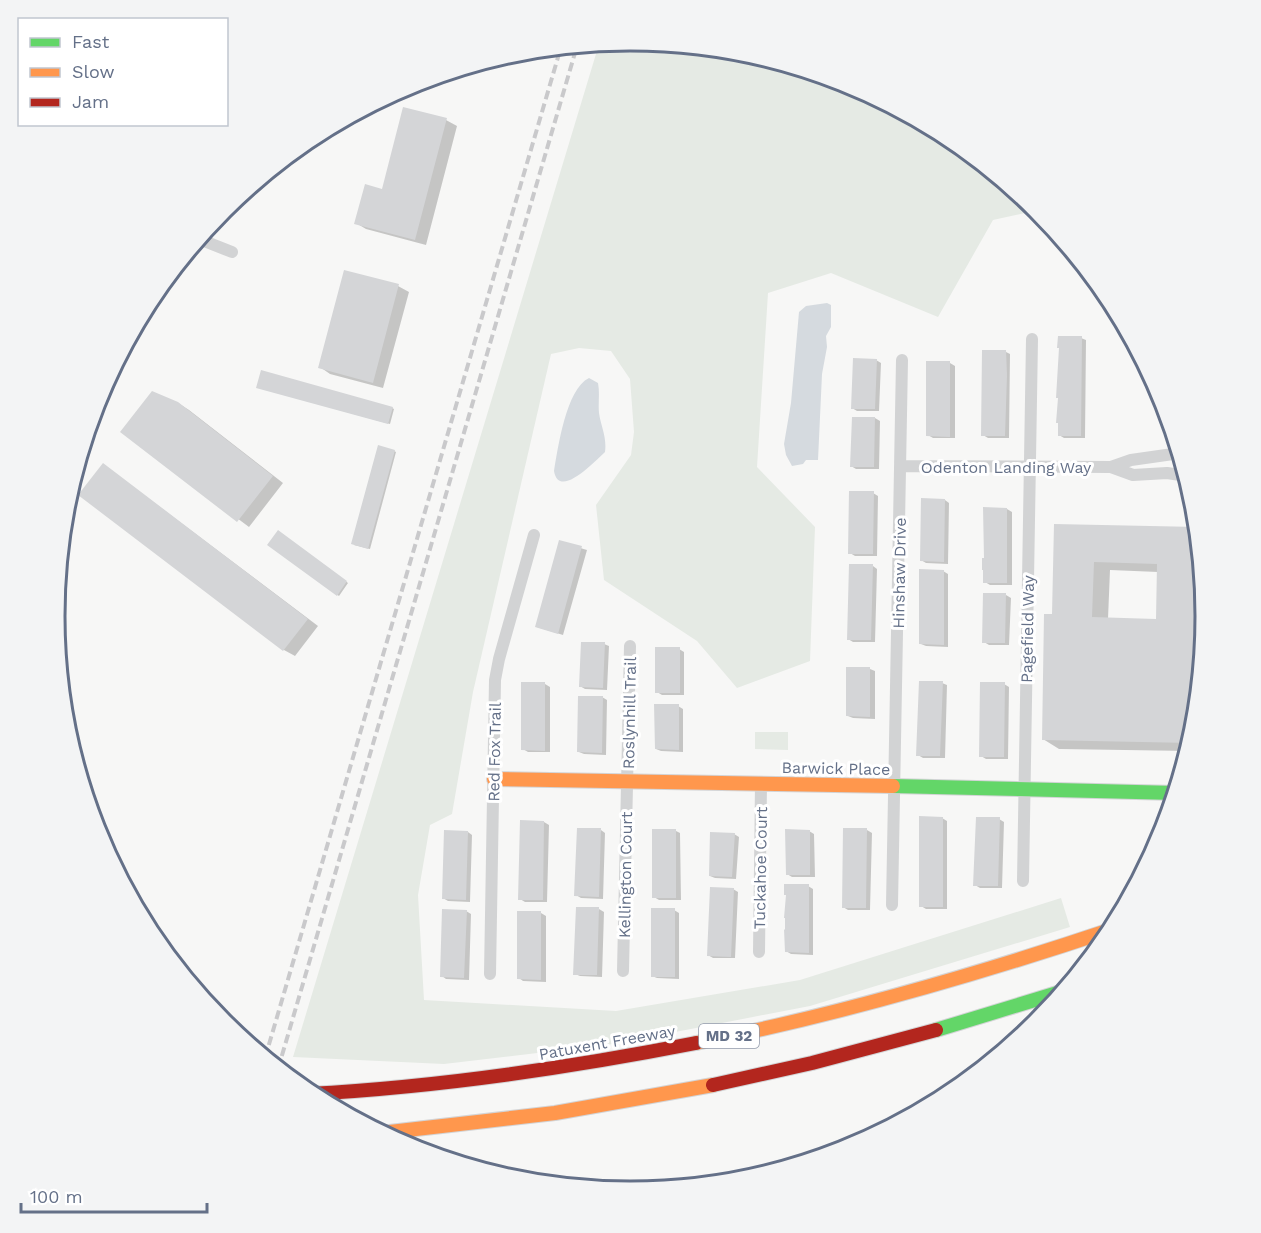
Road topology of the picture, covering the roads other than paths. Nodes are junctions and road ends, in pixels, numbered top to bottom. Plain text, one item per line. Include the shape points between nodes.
1 (207, 242) edge
2 (232, 252) dead end
3 (1032, 339) dead end
4 (902, 360) dead end
5 (1172, 454) edge
6 (901, 466) junction
7 (1111, 467) junction
8 (1031, 468) junction
9 (1178, 475) edge
10 (534, 535) dead end
11 (630, 646) dead end
12 (494, 779) junction
13 (627, 780) junction
14 (761, 783) junction
15 (895, 786) junction
16 (1024, 789) junction
17 (1168, 793) edge
18 (1023, 882) dead end
19 (892, 904) dead end
20 (1099, 934) edge
21 (759, 952) dead end
22 (623, 970) dead end
23 (490, 974) dead end
24 (1050, 995) edge
25 (325, 1093) edge
26 (397, 1131) edge

1 - 2 street
3 - 8 street, Pagefield Way
4 - 6 street, Hinshaw Drive
5 - 7 street, Odenton Landing Way
6 - 8 street, Odenton Landing Way
6 - 15 street, Hinshaw Drive
7 - 8 street, Odenton Landing Way
7 - 9 street, Odenton Landing Way via 1133,475
8 - 16 street, Pagefield Way
10 - 12 street, Red Fox Trail via 495,680
11 - 13 street, Roslynhill Trail
12 - 13 main road, Barwick Place
12 - 23 street, Red Fox Trail
13 - 14 main road, Barwick Place
13 - 22 street, Kellington Court
14 - 15 main road, Barwick Place
14 - 21 street, Tuckahoe Court
15 - 16 main road, Barwick Place
15 - 19 street, Hinshaw Drive
16 - 17 main road, Barwick Place
16 - 18 street, Pagefield Way
20 - 25 main road, Patuxent Freeway / MD 32 via 917,991 700,1042 517,1074
24 - 26 main road via 927,1033 709,1086 522,1118

